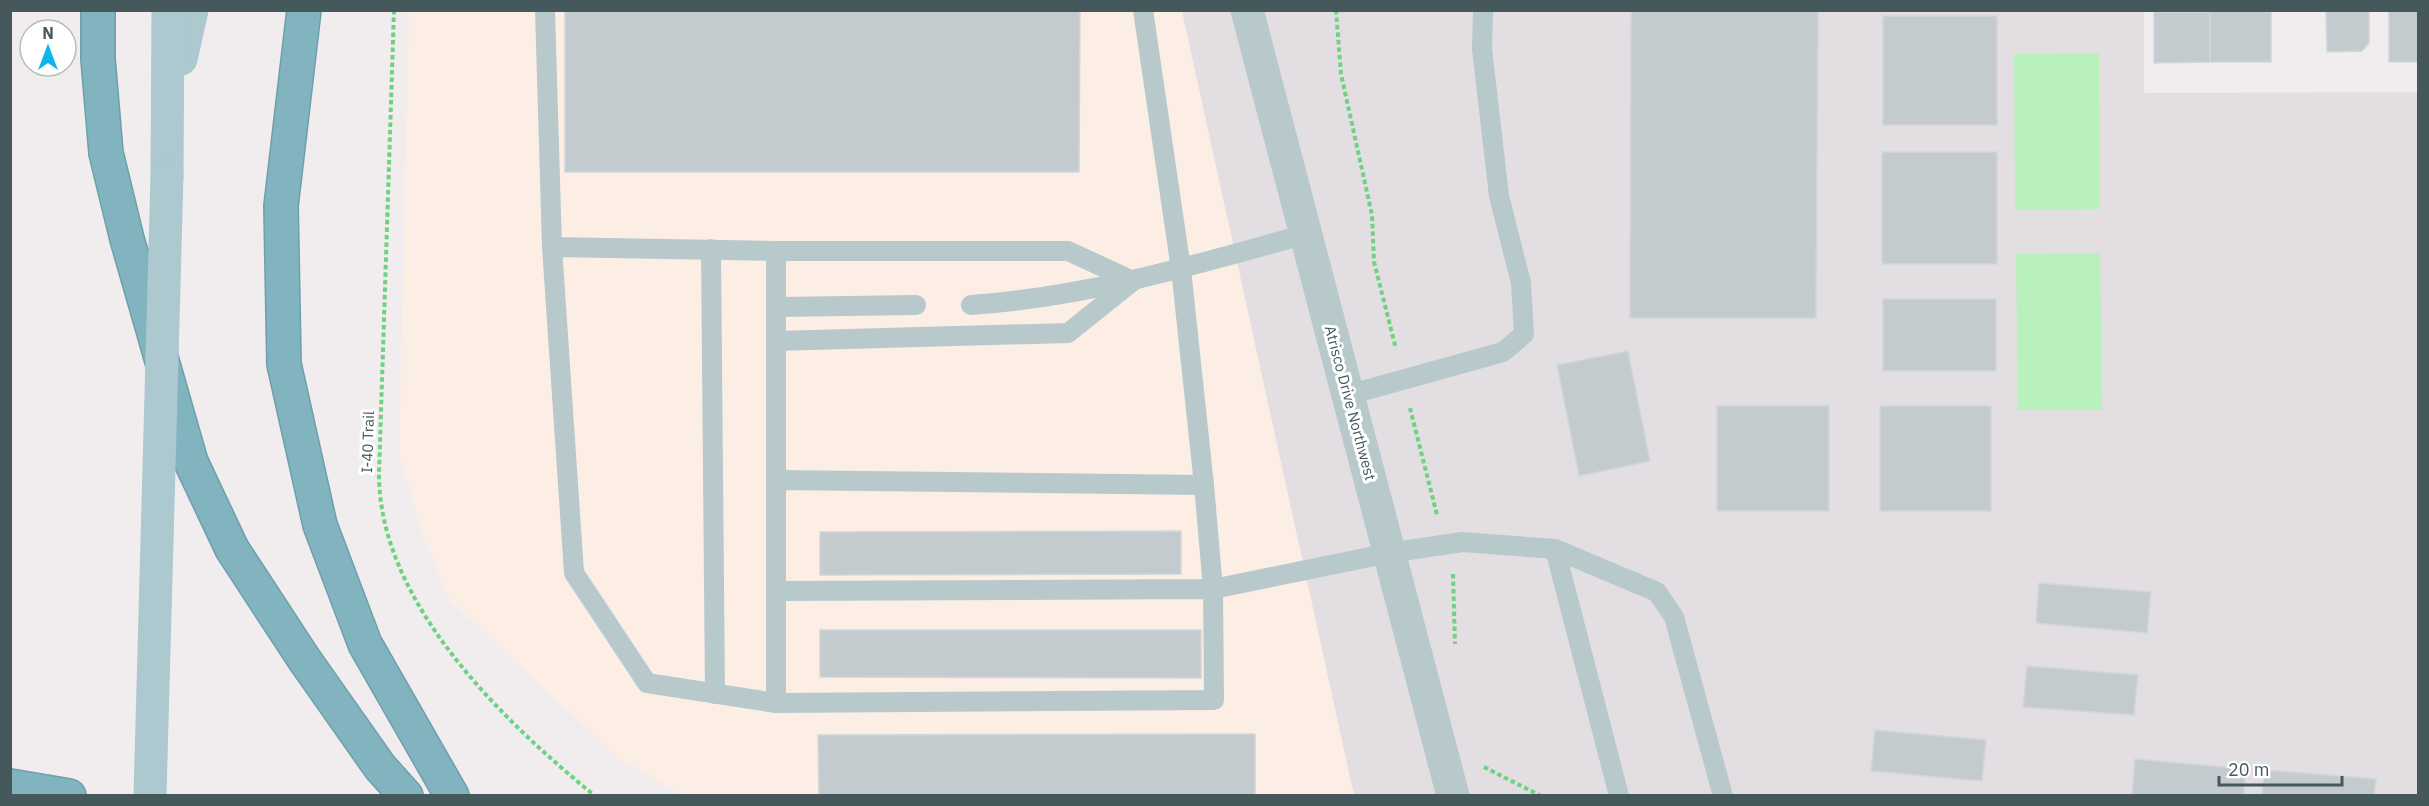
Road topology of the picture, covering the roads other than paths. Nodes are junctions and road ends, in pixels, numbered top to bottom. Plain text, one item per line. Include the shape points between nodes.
1 (98, 10) edge
2 (168, 10) edge
3 (192, 10) edge
4 (304, 10) edge
5 (545, 10) edge
6 (1143, 10) edge
7 (1247, 10) edge
8 (1484, 10) edge
9 (168, 113) junction
10 (1306, 234) junction
11 (552, 247) junction
12 (711, 249) junction
13 (776, 251) junction
14 (1181, 268) junction
15 (1133, 281) junction
16 (916, 305) dead end
17 (971, 305) dead end
18 (776, 307) junction
19 (776, 341) junction
20 (1348, 394) junction
21 (776, 480) junction
22 (1204, 485) junction
23 (1555, 549) junction
24 (1389, 553) junction
25 (1213, 589) junction
26 (776, 591) junction
27 (715, 694) junction
28 (776, 703) junction
29 (10, 786) edge
30 (69, 795) edge
31 (150, 795) edge
32 (406, 795) edge
33 (452, 795) edge
34 (1453, 795) edge
35 (1619, 795) edge
36 (1723, 795) edge

1 - 32 highway via 106,153 191,462 232,549 359,737
2 - 9 main road
3 - 9 main road
4 - 33 highway via 281,206 284,364 320,525 365,644
5 - 11 lane
6 - 14 lane
7 - 10 street, Atrisco Drive Northwest
8 - 20 lane via 1482,49 1499,196 1521,283 1524,334 1503,352
9 - 31 main road, bridge
10 - 14 lane
10 - 20 street, Atrisco Drive Northwest
11 - 12 lane
11 - 27 lane via 574,573 646,683
12 - 13 lane
12 - 27 lane
13 - 15 lane via 1068,252
13 - 18 lane
14 - 15 lane
14 - 22 lane
15 - 17 lane via 1019,302
15 - 19 lane via 1068,333
16 - 18 lane
18 - 19 lane
19 - 21 lane
20 - 24 street, Atrisco Drive Northwest
21 - 22 lane
21 - 26 lane
22 - 25 lane
23 - 24 lane via 1462,542
23 - 35 lane
23 - 36 lane via 1657,592 1674,617
24 - 25 lane
24 - 34 street, Atrisco Drive Northwest
25 - 26 lane
25 - 28 lane via 1214,700
26 - 28 lane
27 - 28 lane
29 - 30 highway

